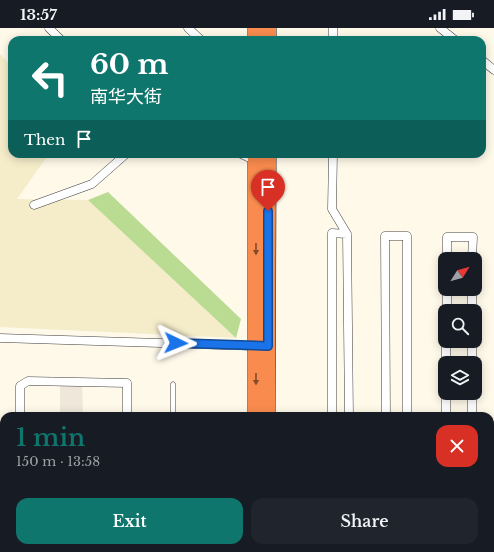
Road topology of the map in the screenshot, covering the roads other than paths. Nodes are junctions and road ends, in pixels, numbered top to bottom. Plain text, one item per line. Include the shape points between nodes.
1 (49, 28) edge
2 (188, 28) edge
3 (440, 28) edge
4 (58, 36) edge
5 (197, 36) edge
6 (451, 36) edge
7 (486, 63) edge
8 (494, 70) edge
9 (121, 158) edge
10 (332, 158) edge
11 (262, 159) edge
12 (34, 205) dead end
13 (347, 234) junction
14 (447, 252) edge
15 (472, 252) edge
16 (0, 338) edge
17 (262, 346) junction
18 (173, 384) dead end
19 (446, 400) edge
20 (472, 400) edge
21 (20, 412) edge
22 (127, 412) edge
23 (173, 412) edge
24 (256, 412) edge
25 (267, 412) edge
26 (332, 412) edge
27 (349, 412) edge
28 (386, 412) edge
29 (407, 412) edge
30 (446, 412) edge
31 (472, 412) edge

1 - 4 street
2 - 5 street
3 - 6 street
7 - 8 street
9 - 12 street via 92,184
10 - 13 street via 332,209
11 - 17 highway
13 - 26 street via 332,233
13 - 27 street
14 - 15 street via 447,237 472,237
16 - 17 street
17 -> 24 highway
17 - 25 highway
18 - 23 lane
19 - 30 street
20 - 31 street
21 - 22 street via 20,386 28,381 127,383
28 - 29 street via 385,236 407,236

